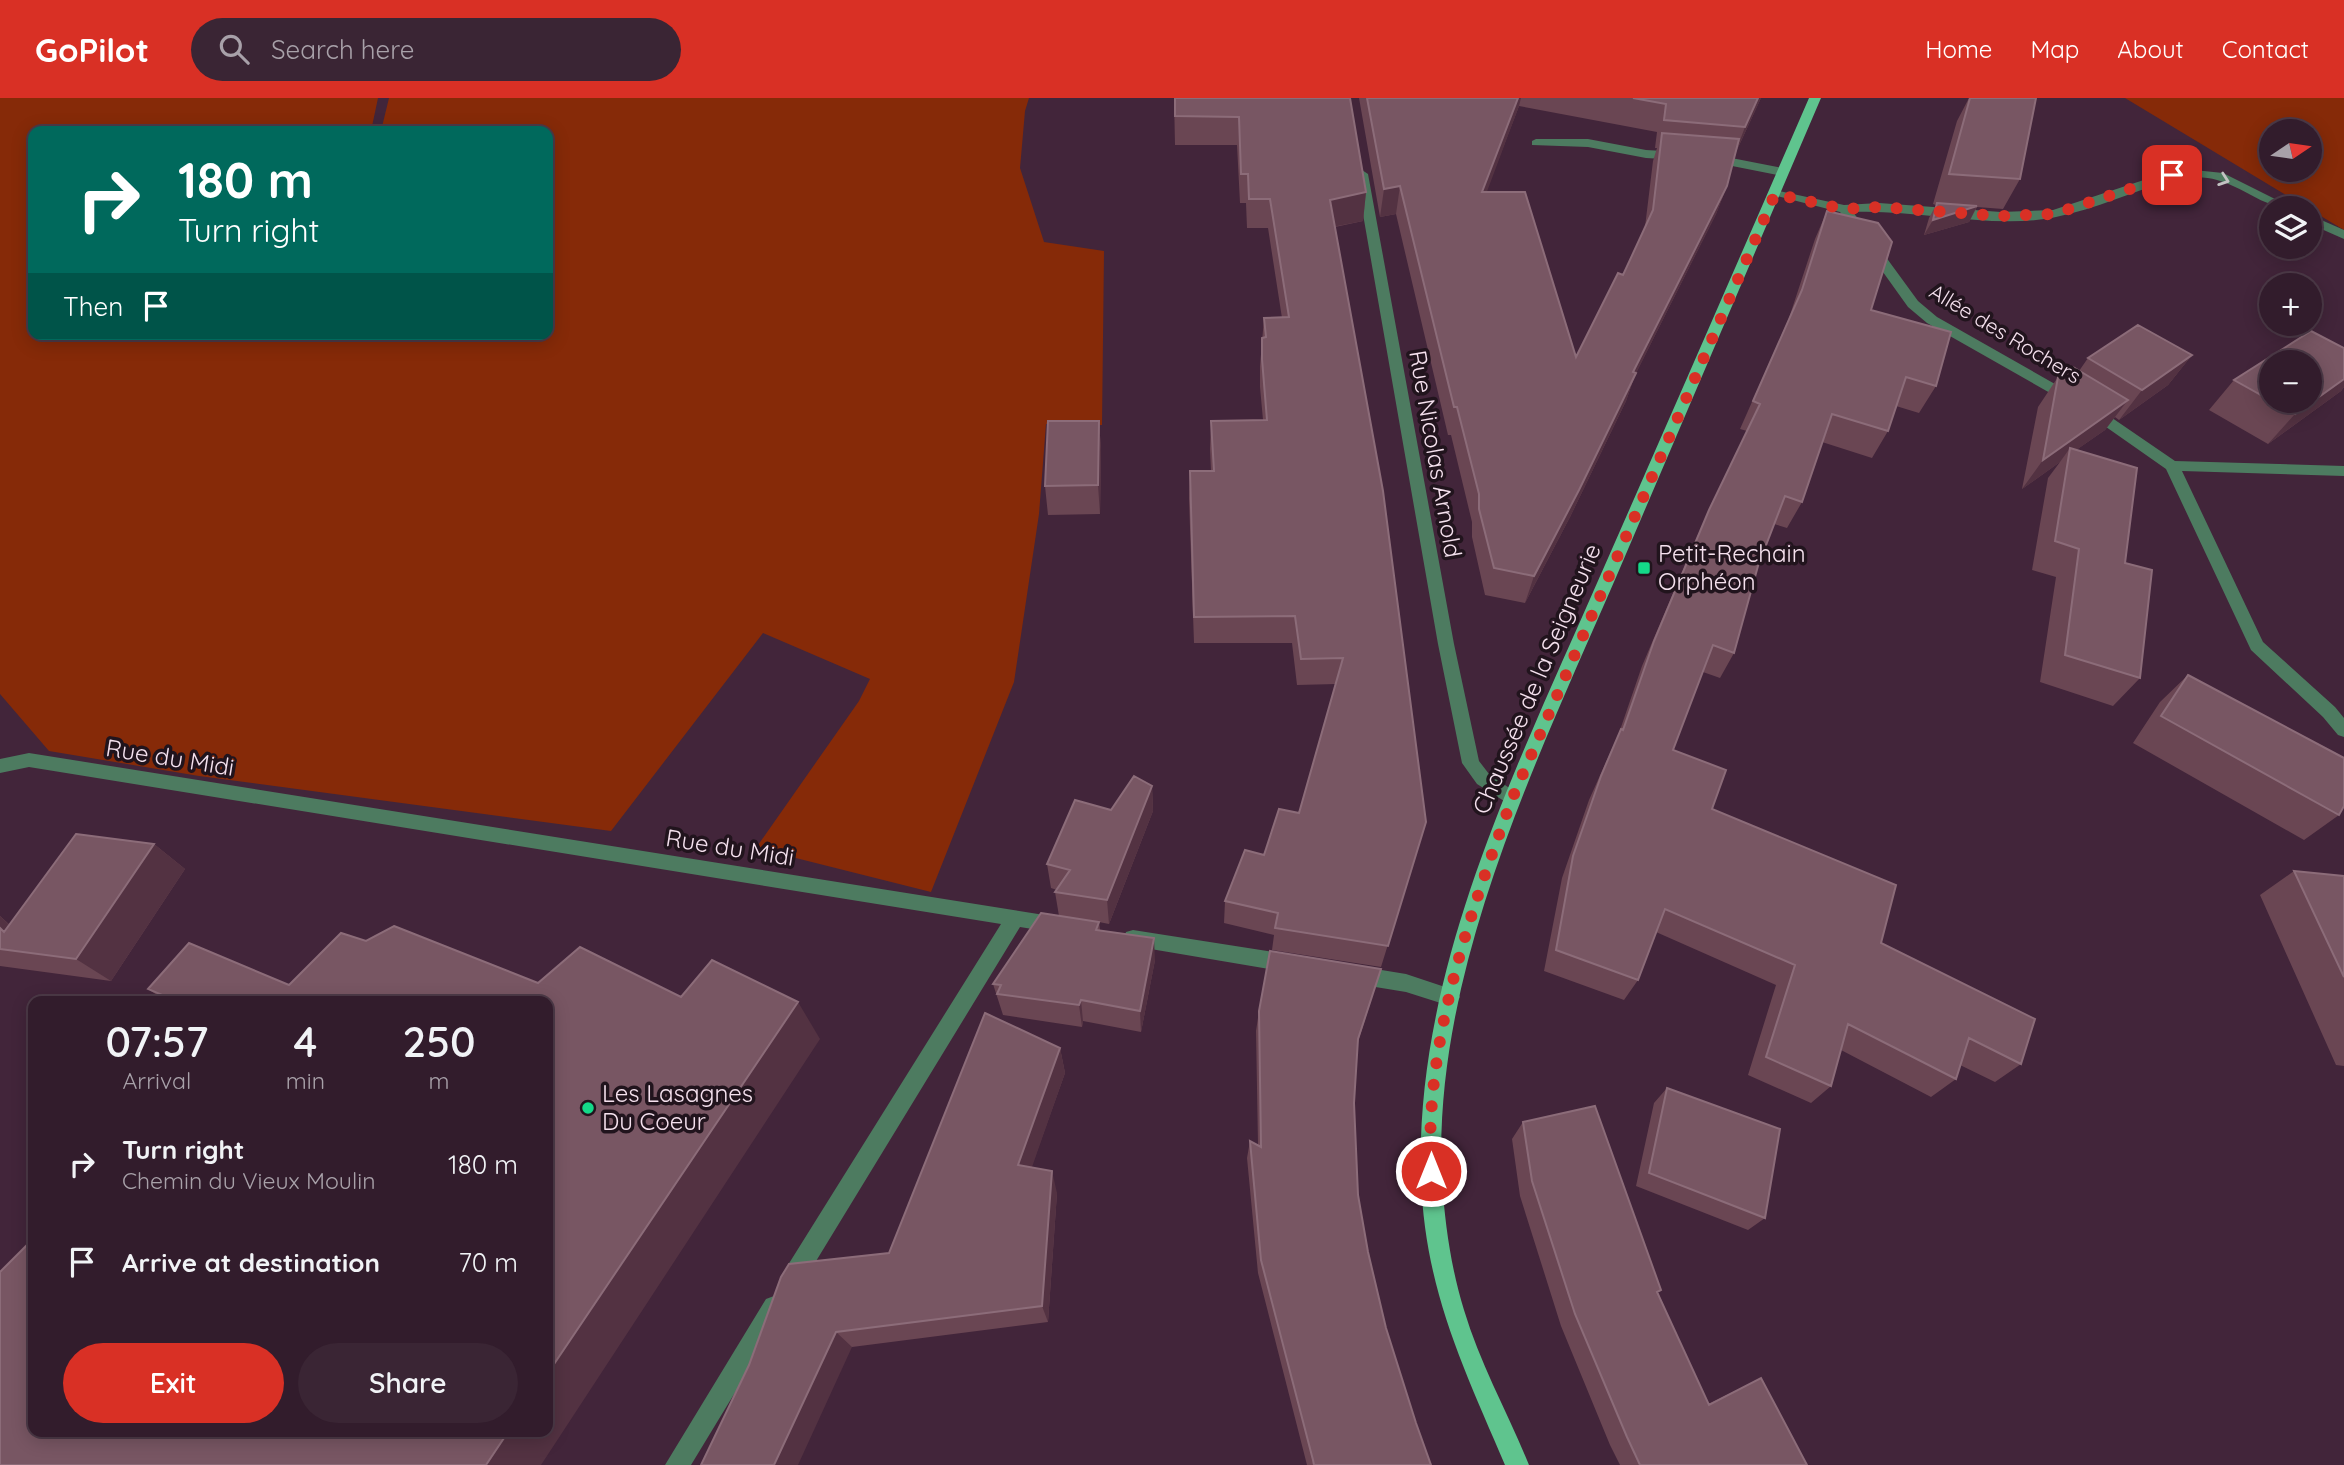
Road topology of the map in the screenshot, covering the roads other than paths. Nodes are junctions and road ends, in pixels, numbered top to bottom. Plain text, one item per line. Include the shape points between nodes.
1 (1815, 98) edge
2 (1536, 143) dead end
3 (1359, 153) edge
4 (1783, 172) junction
5 (1775, 194) junction
6 (2262, 196) edge
7 (1844, 209) junction
8 (2322, 225) edge
9 (2344, 235) edge
10 (2172, 466) junction
11 (2344, 471) edge
12 (2344, 730) edge
13 (0, 766) edge
14 (1512, 799) junction
15 (1015, 918) junction
16 (1069, 927) edge
17 (1110, 934) edge
18 (1312, 967) edge
19 (1339, 972) edge
20 (1450, 997) junction
21 (677, 1465) edge
22 (1517, 1465) edge

1 - 4 main road, Chaussée de la Seigneurie
2 - 4 street via 1588,142
3 - 14 street, Rue Nicolas Arnold via 1471,763 1483,779
4 - 5 main road, Chaussée de la Seigneurie
5 - 7 street
5 - 14 main road, Chaussée de la Seigneurie
7 -> 6 street via 2054,214 2172,175 2194,174 2220,176
7 - 10 street, Allée des Rochers via 1913,304 1932,320 2094,412
8 - 9 street
10 - 11 street
10 - 12 street via 2257,646
13 - 15 street, Rue du Midi via 29,760
14 - 20 main road, Chaussée de la Seigneurie via 1480,888
15 - 16 street, Rue du Midi
15 - 21 street
17 - 18 street
19 - 20 street via 1406,983
20 - 22 main road, Chaussée de la Seigneurie via 1434,1086 1433,1213 1452,1308

